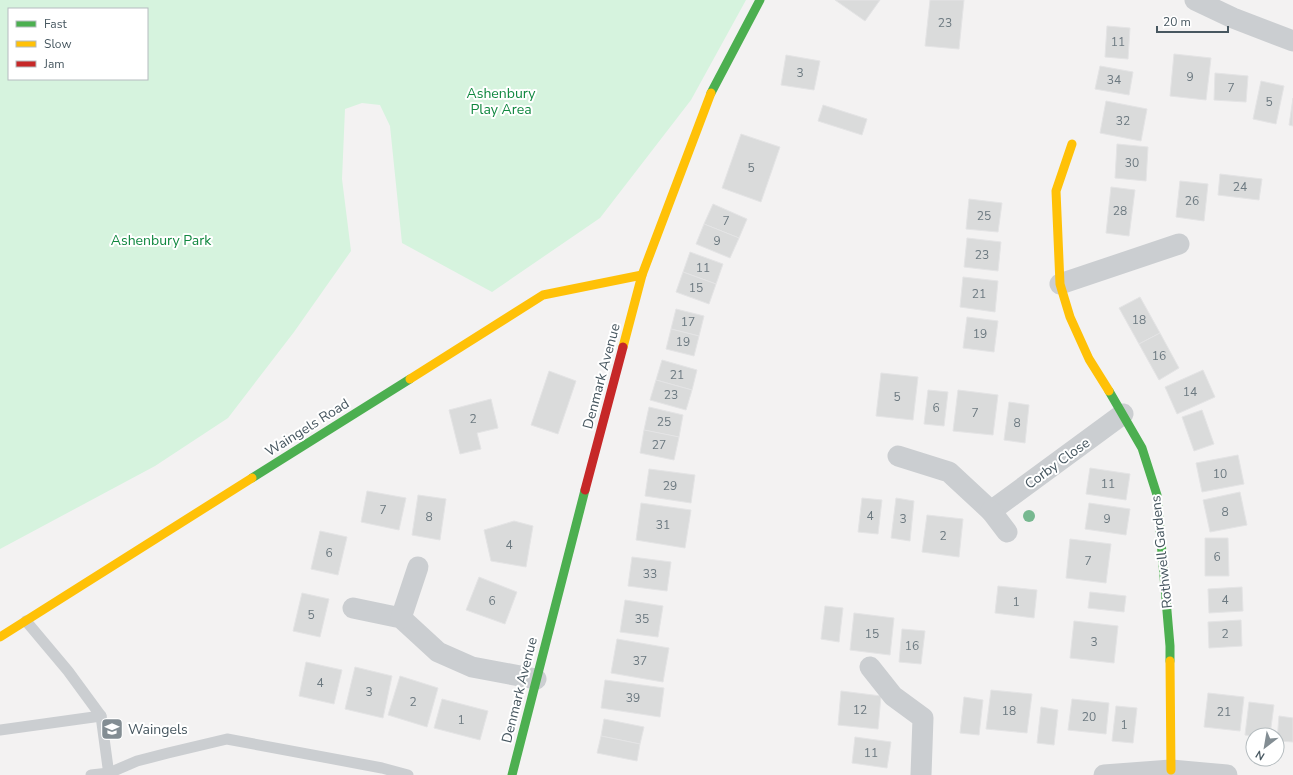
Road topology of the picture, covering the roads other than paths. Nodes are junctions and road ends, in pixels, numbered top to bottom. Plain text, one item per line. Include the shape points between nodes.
1 (760, 0) edge
2 (1195, 0) edge
3 (1293, 41) edge
4 (1072, 144) dead end
5 (1179, 244) dead end
6 (642, 276) junction
7 (1060, 284) junction
8 (1124, 414) junction
9 (898, 456) dead end
10 (991, 511) junction
11 (1007, 532) dead end
12 (418, 568) dead end
13 (353, 608) dead end
14 (401, 618) junction
15 (26, 621) junction
16 (0, 637) edge
17 (870, 667) dead end
18 (536, 679) junction
19 (100, 716) junction
20 (0, 730) edge
21 (1171, 770) junction
22 (109, 774) edge
23 (91, 775) edge
24 (408, 775) edge
25 (512, 775) edge
26 (921, 775) edge
27 (1104, 775) edge
28 (1227, 775) edge

1 - 6 street, Denmark Avenue via 713,88
2 - 3 street
4 - 7 street, Rothwell Gardens via 1056,191
5 - 7 street
6 - 15 street, Waingels Road via 542,295
6 - 18 street, Denmark Avenue
7 - 8 street, Rothwell Gardens via 1070,317 1089,359
8 - 10 street, Corby Close
8 - 21 street, Rothwell Gardens via 1142,448 1157,495 1170,646
9 - 10 street via 949,472
10 - 11 street
12 - 14 street
13 - 14 street
14 - 18 street via 438,652 472,667
15 - 16 street, Waingels Road
15 - 19 lane via 68,671
17 - 26 street via 893,696 923,718
18 - 25 street, Denmark Avenue
19 - 20 lane
19 - 22 lane
21 - 27 street
21 - 28 street
22 - 23 lane
22 - 24 lane via 137,761 227,739

